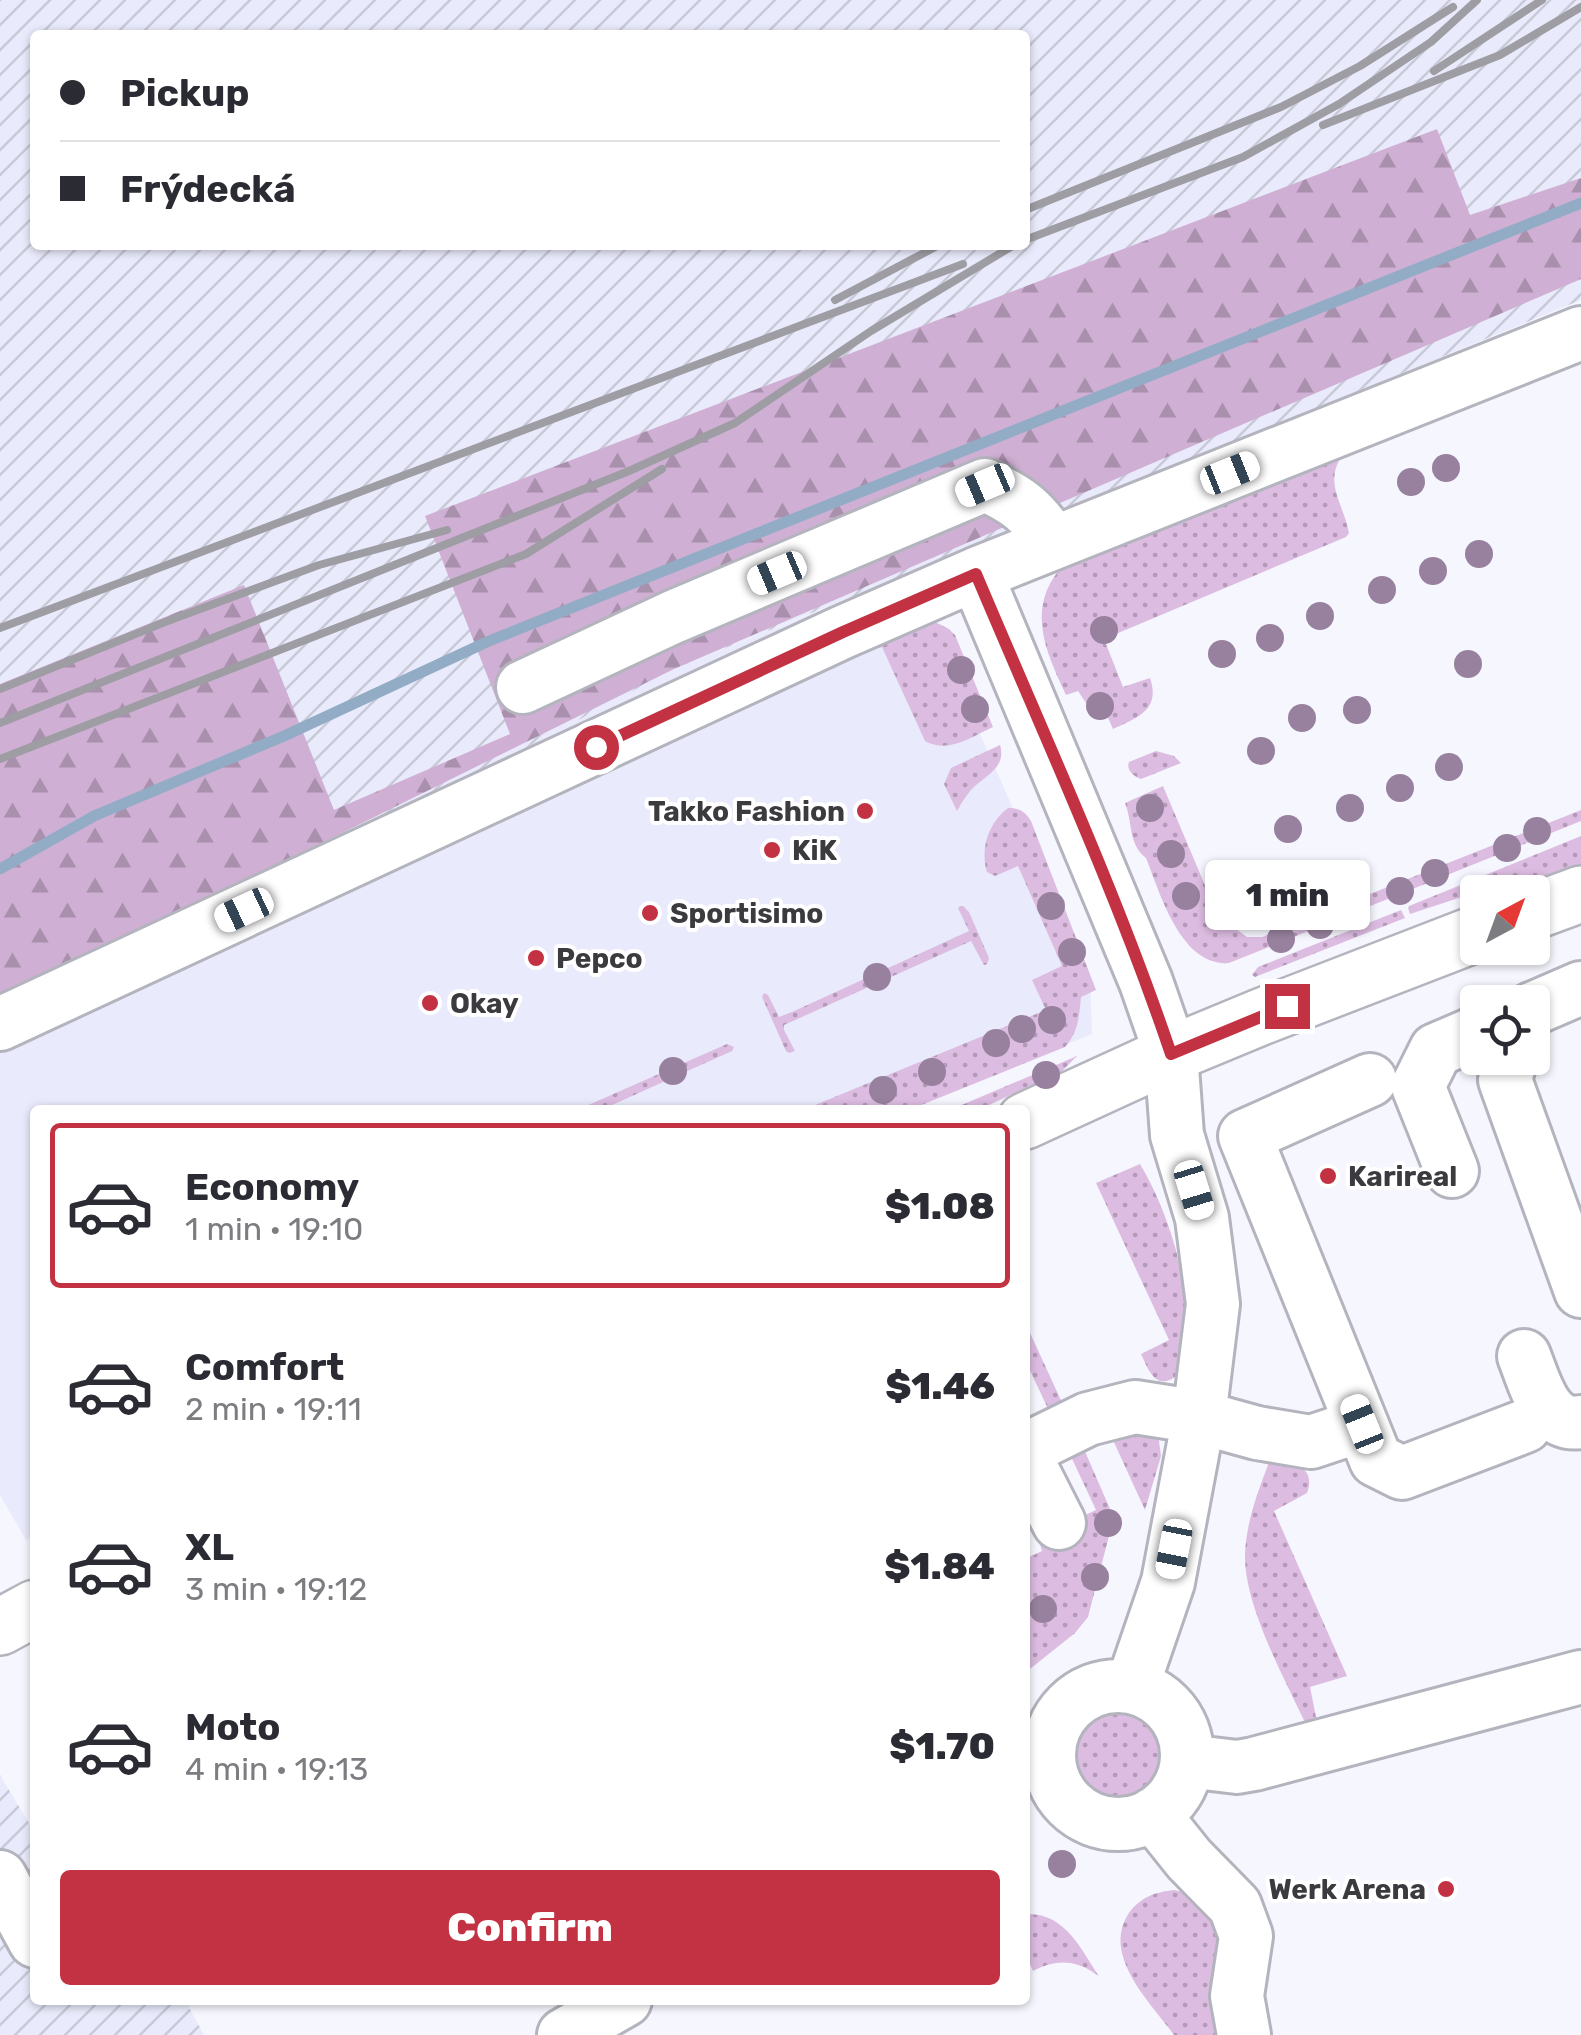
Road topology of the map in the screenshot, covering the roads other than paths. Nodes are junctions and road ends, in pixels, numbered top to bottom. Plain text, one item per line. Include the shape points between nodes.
1 (1581, 332) edge
2 (1054, 543) junction
3 (976, 574) junction
4 (523, 687) dead end
5 (1581, 894) edge
6 (1550, 905) edge
7 (1460, 940) edge
8 (1581, 988) edge
9 (1550, 1001) edge
10 (0, 1024) edge
11 (1581, 1024) edge
12 (1550, 1037) edge
13 (1460, 1040) edge
14 (1171, 1054) junction
15 (1506, 1075) edge
16 (1370, 1080) dead end
17 (1030, 1119) edge
18 (1452, 1170) dead end
19 (1581, 1291) edge
20 (1524, 1356) dead end
21 (1199, 1417) junction
22 (1581, 1422) edge
23 (1362, 1424) junction
24 (1526, 1426) dead end
25 (1030, 1450) edge
26 (1030, 1463) edge
27 (1059, 1523) dead end
28 (30, 1611) edge
29 (0, 1627) edge
30 (1581, 1677) edge
31 (1132, 1687) junction
32 (1188, 1761) junction
33 (1039, 1794) edge
34 (1153, 1814) junction
35 (0, 1877) edge
36 (30, 1932) edge
37 (616, 2005) edge
38 (564, 2035) edge
39 (1244, 2035) edge

1 - 2 lane
2 - 3 lane
2 - 4 lane via 1013,497 985,485
3 - 10 lane
3 - 14 lane
5 - 6 main road
7 - 14 main road
8 - 9 lane
11 - 12 lane
13 - 18 lane via 1436,1050 1418,1086
14 - 17 main road
14 - 21 lane via 1177,1135 1202,1218 1213,1304
15 - 19 lane
16 - 23 lane via 1245,1136
20 - 22 lane via 1554,1417
21 - 23 lane via 1311,1442
21 - 25 lane via 1135,1406 1088,1419
21 - 31 lane via 1168,1582
23 - 24 lane via 1376,1460 1402,1472
26 - 27 lane
28 - 29 main road
30 - 32 lane via 1254,1764
31 - 32 lane via 1155,1696 1173,1714
31 - 33 lane via 1078,1698 1058,1719
32 - 34 lane via 1181,1786
33 - 34 lane via 1114,1825
34 - 39 lane via 1235,1906 1246,1936 1237,1996
35 - 36 lane
37 - 38 lane

